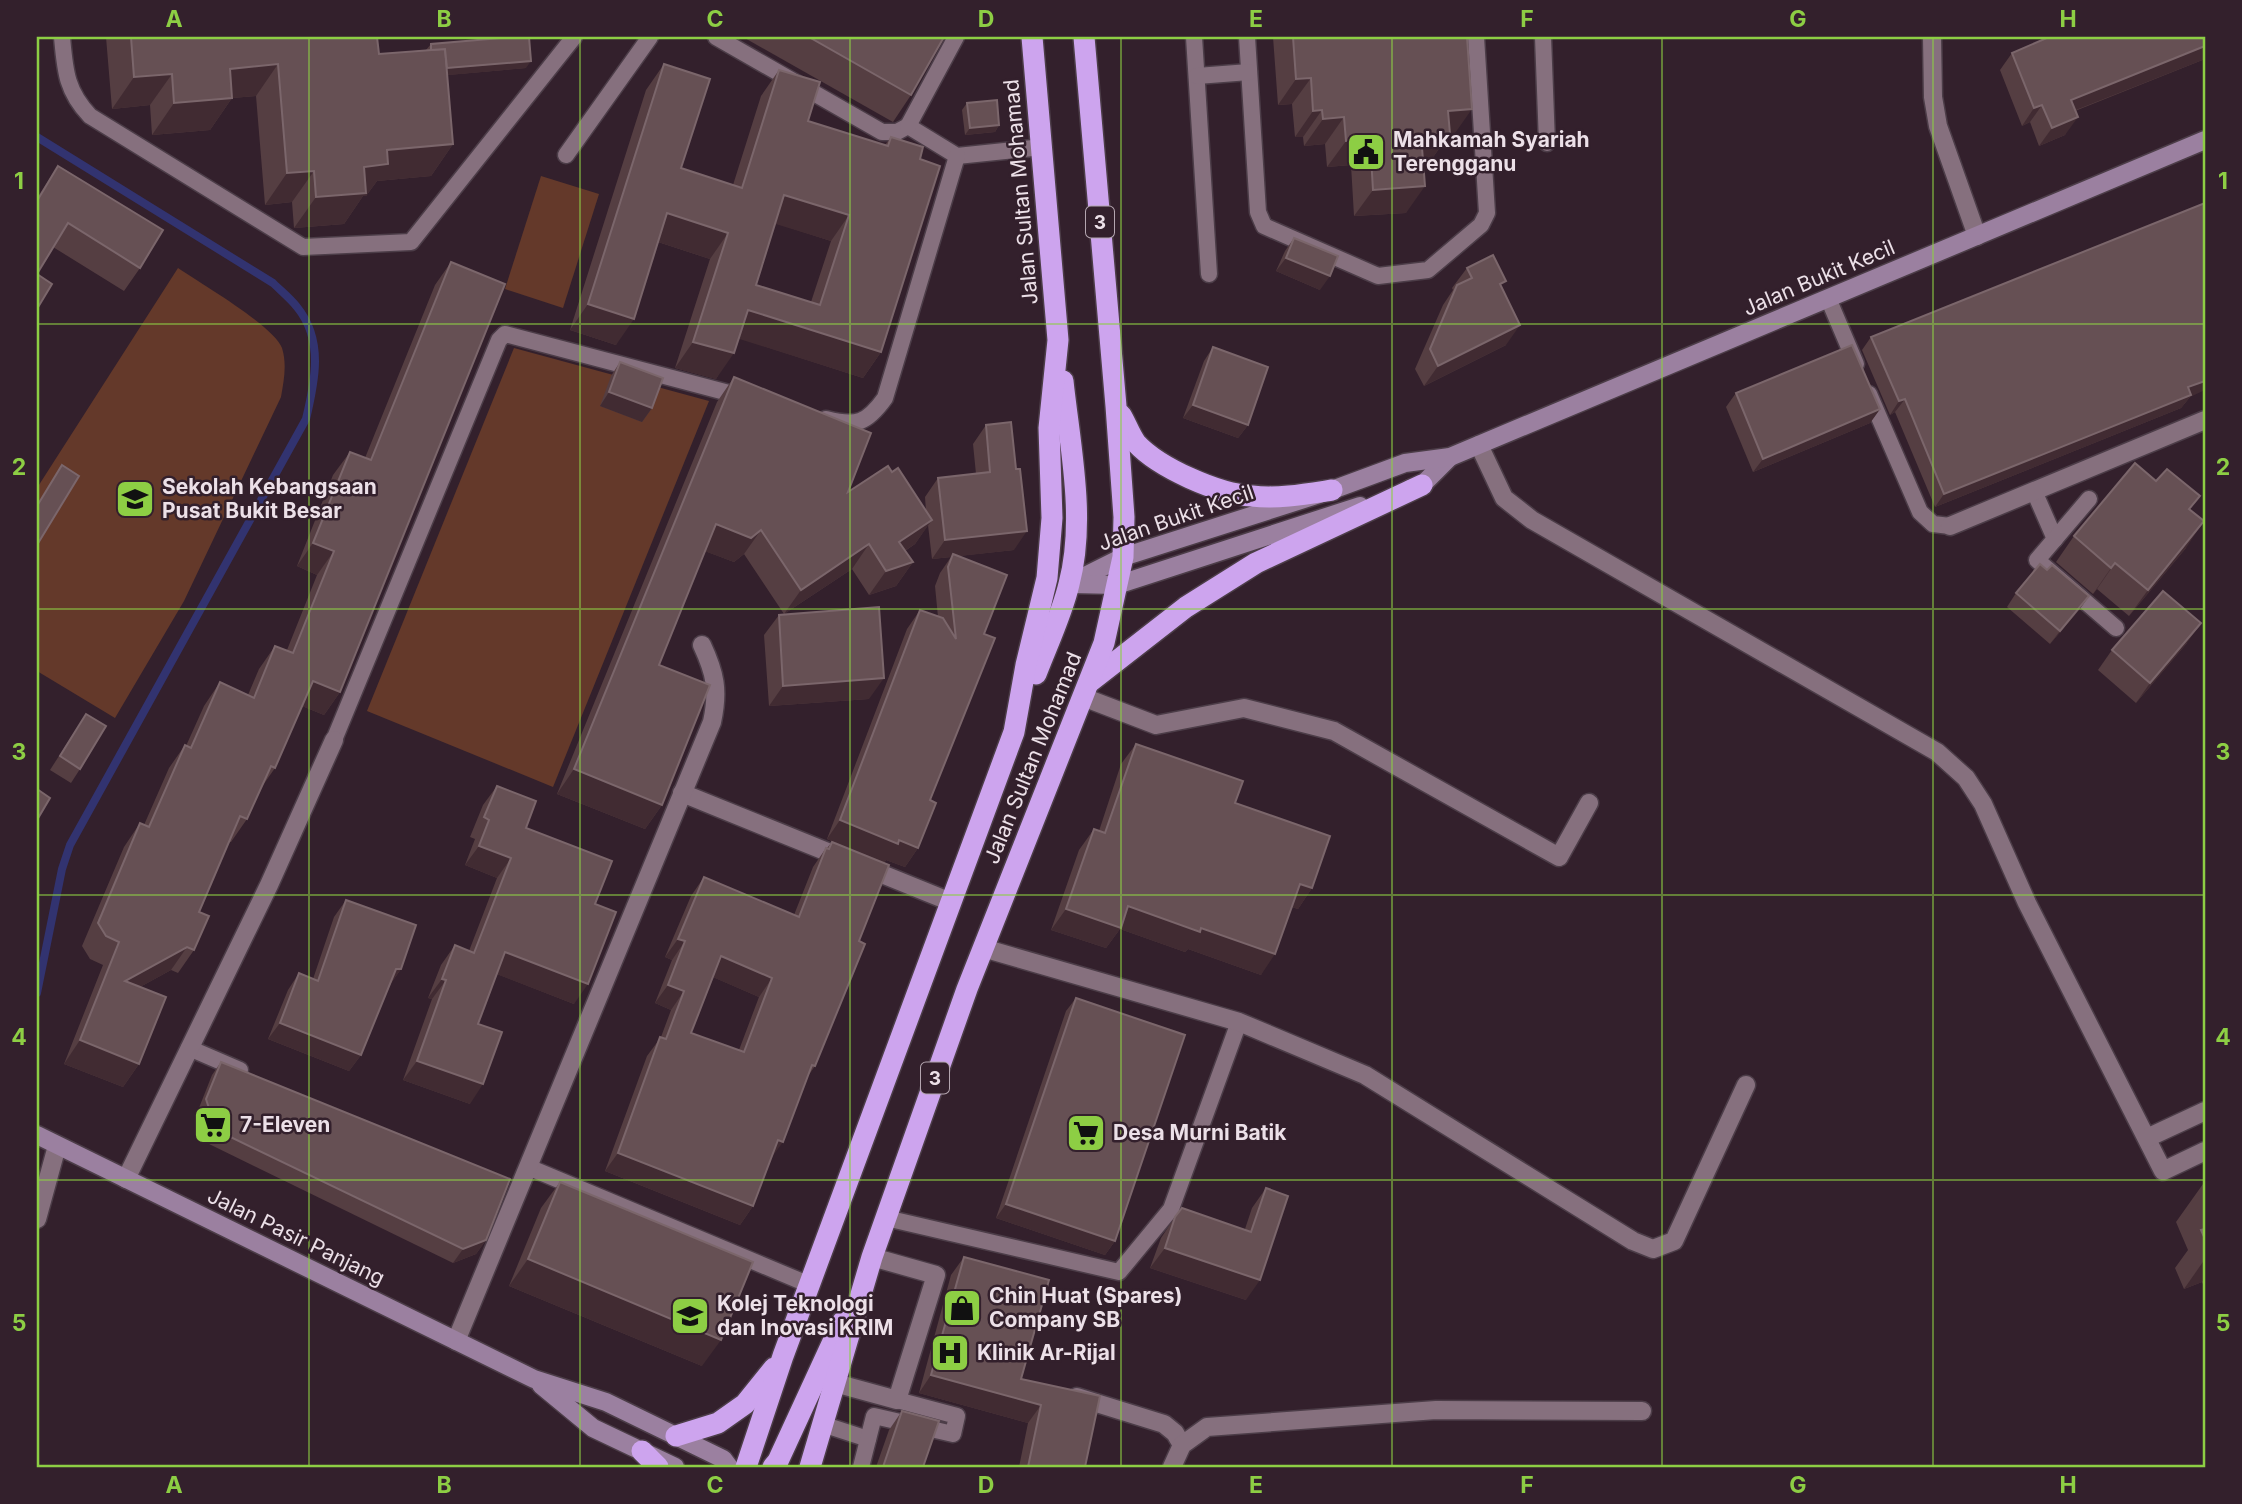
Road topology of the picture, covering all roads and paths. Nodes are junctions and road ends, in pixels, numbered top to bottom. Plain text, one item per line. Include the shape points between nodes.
1 (62, 37) edge
2 (574, 37) edge
3 (650, 37) edge
4 (716, 37) edge
5 (956, 37) edge
6 (1032, 37) edge
7 (1084, 37) edge
8 (1194, 37) edge
9 (1247, 37) edge
10 (1476, 37) edge
11 (1543, 37) edge
12 (1932, 37) edge
13 (1249, 72) junction
14 (1197, 76) junction
15 (908, 126) junction
16 (2205, 140) edge
17 (1547, 144) dead end
18 (1042, 147) junction
19 (566, 156) dead end
20 (957, 156) junction
21 (1977, 236) junction
22 (1209, 274) dead end
23 (1828, 298) junction
24 (1058, 340) junction
25 (761, 401) edge
26 (1116, 407) junction
27 (813, 415) edge
28 (2205, 420) edge
29 (1479, 445) junction
30 (1450, 457) junction
31 (1422, 485) junction
32 (1332, 491) junction
33 (2034, 491) junction
34 (2089, 499) dead end
35 (1950, 526) joint
36 (2055, 539) junction
37 (1123, 556) junction
38 (1069, 584) junction
39 (1117, 585) junction
40 (2116, 628) dead end
41 (702, 645) dead end
42 (1086, 690) junction
43 (1014, 732) junction
44 (334, 740) joint
45 (682, 793) junction
46 (1590, 803) dead end
47 (951, 902) junction
48 (983, 948) junction
49 (1239, 1022) junction
50 (189, 1048) junction
51 (253, 1075) edge
52 (1746, 1085) dead end
53 (2205, 1111) edge
54 (37, 1135) edge
55 (2147, 1138) junction
56 (57, 1146) junction
57 (2205, 1151) edge
58 (528, 1167) junction
59 (126, 1179) junction
60 (886, 1218) junction
61 (37, 1219) edge
62 (872, 1257) junction
63 (810, 1285) junction
64 (456, 1341) junction
65 (783, 1356) junction
66 (534, 1380) junction
67 (835, 1383) junction
68 (1075, 1396) edge
69 (897, 1400) junction
70 (1642, 1411) dead end
71 (822, 1424) junction
72 (676, 1436) junction
73 (868, 1439) junction
74 (1182, 1445) junction
75 (642, 1451) junction
76 (658, 1467) edge
77 (674, 1467) edge
78 (729, 1467) edge
79 (746, 1467) edge
80 (773, 1467) edge
81 (810, 1467) edge
82 (861, 1467) edge
83 (1172, 1467) edge

1 - 2 lane via 75,101 90,116 303,247 411,242
3 - 19 lane
4 - 15 lane via 882,132
5 - 15 lane
6 - 18 highway, Jalan Sultan Mohamad / 3
7 - 26 highway, Jalan Sultan Mohamad / 3
8 - 14 lane
9 - 13 lane
10 - 13 lane via 1487,213 1481,225 1428,270 1378,276 1264,226 1258,212
11 - 17 lane
12 - 21 street via 1938,126
13 - 14 lane
14 - 22 lane
15 - 20 lane
16 - 21 main road, Jalan Bukit Kecil
18 - 20 lane
18 - 24 highway, Jalan Sultan Mohamad / 3
20 - 27 lane via 885,398 873,415 857,424
21 - 23 main road, Jalan Bukit Kecil
23 - 29 main road, Jalan Bukit Kecil
23 - 35 lane via 1920,512 1933,524
24 - 38 highway, 3 via 1075,491 1076,538
24 - 43 highway, Jalan Sultan Mohamad / 3 via 1049,428 1052,517 1047,578
25 - 44 lane via 505,334
26 - 32 highway via 1135,442 1158,461 1198,482 1251,496
26 - 37 highway, Jalan Sultan Mohamad / 3 via 1125,517
28 - 33 street
29 - 30 main road, Jalan Bukit Kecil
29 - 55 street via 1504,498 1532,520 1937,752 1966,778 1983,804 2027,903
30 - 31 main road, Jalan Bukit Kecil
30 - 32 main road, Jalan Bukit Kecil via 1405,463
31 - 39 main road, Jalan Bukit Kecil
31 - 42 highway via 1256,563 1186,607
32 - 37 main road, Jalan Bukit Kecil
33 - 35 street
33 - 36 lane
34 - 36 lane
36 - 40 lane via 2037,560
37 - 38 main road, Jalan Bukit Kecil
37 - 39 highway, Jalan Sultan Mohamad / 3
38 - 39 main road, Jalan Bukit Kecil
38 - 43 highway, 3
39 - 42 highway, Jalan Sultan Mohamad / 3 via 1104,643
41 - 45 street via 717,698 712,722
42 - 46 street via 1156,724 1244,708 1334,730 1559,857
42 - 48 highway, Jalan Sultan Mohamad / 3
43 - 47 highway, Jalan Sultan Mohamad / 3
44 - 50 street
45 - 47 street
45 - 58 street
47 - 63 highway, Jalan Sultan Mohamad / 3
48 - 49 street
48 - 60 highway, Jalan Sultan Mohamad / 3
49 - 52 street via 1364,1074 1633,1241 1653,1249 1674,1241
49 - 60 lane via 1171,1209 1118,1272
50 - 51 lane
50 - 59 street
53 - 55 street
54 - 56 main road, Jalan Pasir Panjang
55 - 57 street via 2163,1171
56 - 59 main road, Jalan Pasir Panjang
56 - 61 street
58 - 63 lane
58 - 64 street via 514,1183
59 - 64 main road, Jalan Pasir Panjang
60 - 62 highway, Jalan Sultan Mohamad / 3
62 - 67 highway, Jalan Sultan Mohamad / 3
62 - 69 street via 936,1275
62 - 80 highway
63 - 65 highway, Jalan Sultan Mohamad / 3
64 - 66 main road, Jalan Pasir Panjang
65 - 72 highway via 745,1404 718,1423
65 - 79 highway, Jalan Sultan Mohamad / 3
66 - 72 main road, Jalan Pasir Panjang via 606,1402
66 - 75 main road, Jalan Pasir Panjang via 593,1428
67 - 69 street
67 - 71 highway, Jalan Sultan Mohamad / 3
68 - 74 street via 1164,1424
69 - 73 lane via 957,1416 953,1434 874,1416
70 - 74 street via 1436,1410 1242,1424 1207,1427
71 - 73 lane
71 - 81 highway, Jalan Sultan Mohamad / 3
72 - 78 main road, Jalan Pasir Panjang via 723,1459
73 - 82 lane
74 - 83 street
75 - 76 highway
75 - 77 main road, Jalan Pasir Panjang

